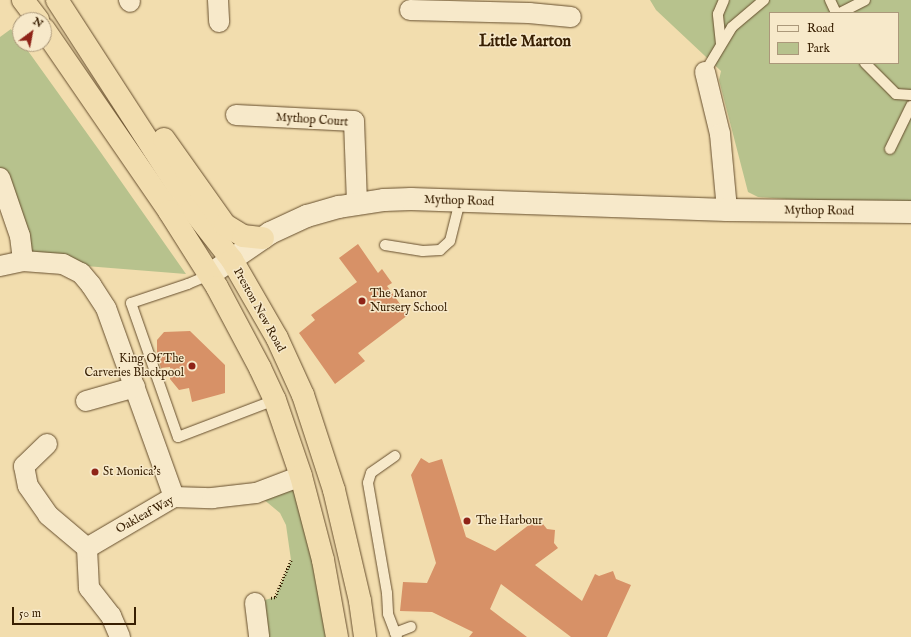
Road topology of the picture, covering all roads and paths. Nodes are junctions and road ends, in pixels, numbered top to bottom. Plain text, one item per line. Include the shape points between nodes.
1 (23, 0) edge
2 (57, 0) edge
3 (218, 0) edge
4 (724, 0) edge
5 (764, 0) edge
6 (830, 0) edge
7 (865, 0) edge
8 (529, 6) edge
9 (410, 10) dead end
10 (32, 12) edge
11 (836, 12) edge
12 (842, 12) edge
13 (571, 17) dead end
14 (219, 22) dead end
15 (52, 40) edge
16 (721, 44) junction
17 (866, 64) edge
18 (705, 72) joint
19 (911, 95) edge
20 (911, 106) edge
21 (130, 111) junction
22 (236, 115) dead end
23 (890, 149) dead end
24 (0, 178) edge
25 (460, 201) junction
26 (357, 204) junction
27 (727, 210) junction
28 (911, 212) edge
29 (263, 238) junction
30 (386, 245) dead end
31 (232, 260) junction
32 (23, 261) junction
33 (0, 266) edge
34 (209, 275) junction
35 (135, 388) junction
36 (275, 400) junction
37 (86, 401) dead end
38 (47, 444) dead end
39 (395, 456) dead end
40 (301, 476) junction
41 (174, 497) junction
42 (87, 548) junction
43 (291, 560) dead end
44 (255, 603) joint
45 (411, 628) dead end
46 (396, 635) edge
47 (120, 637) edge
48 (259, 637) edge
49 (337, 637) edge
50 (365, 637) edge

1 - 10 highway
2 - 21 highway, Preston New Road
3 - 14 street
4 - 16 lane via 718,14
5 - 16 lane via 732,27
6 - 11 lane
7 - 12 lane
8 - 9 street
8 - 13 street
15 - 34 highway via 136,160
16 - 18 lane
17 - 19 lane via 896,94
18 - 27 street via 720,134
20 - 23 lane
21 - 29 highway via 154,124 224,225 243,236
21 - 31 highway, Preston New Road via 192,209
22 - 26 street, Mythop Court via 354,121
24 - 32 street via 20,236
25 - 26 street, Mythop Road via 411,199
25 - 27 street, Mythop Road
25 - 30 lane via 450,241 440,250 423,251
26 - 29 street, Mythop Road via 307,216
27 - 28 street, Mythop Road
29 - 31 street, Mythop Road
31 - 34 street, Mythop Road
31 - 50 highway, Preston New Road via 259,304 303,395 334,490 360,602
32 - 33 street
32 - 35 street via 63,264 81,273 106,308
34 - 36 highway
34 - 36 lane via 131,303 178,437
35 - 37 street
35 - 41 street
36 - 40 highway
38 - 42 street via 24,466 28,486 48,515
39 - 46 lane via 366,473 387,593 388,614
40 - 41 street, Oakleaf Way via 256,493 212,498
40 - 49 highway via 323,560
41 - 42 street, Oakleaf Way
42 - 47 street via 90,588 111,616
43 - 44 path via 275,597
44 - 48 street
45 - 46 lane

